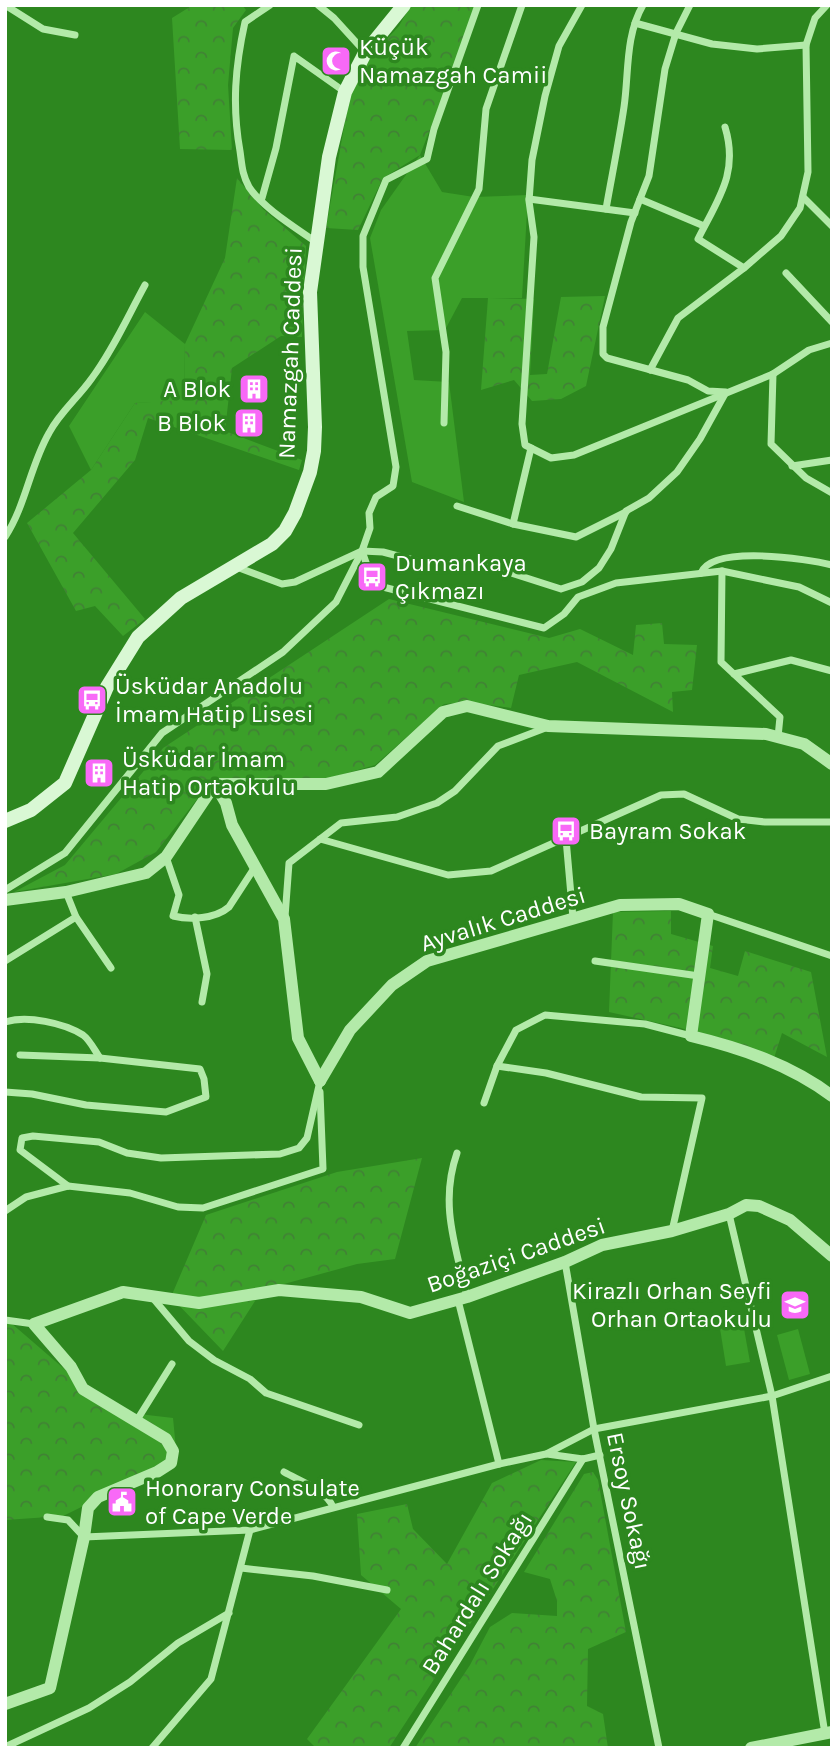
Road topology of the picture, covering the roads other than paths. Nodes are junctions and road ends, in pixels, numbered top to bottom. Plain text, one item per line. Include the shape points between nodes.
1 (5, 5) edge
2 (270, 5) edge
3 (318, 5) edge
4 (404, 5) edge
5 (478, 5) edge
6 (522, 5) edge
7 (582, 5) edge
8 (643, 5) edge
9 (690, 5) edge
10 (827, 5) edge
11 (635, 23) junction
12 (676, 33) junction
13 (75, 35) dead end
14 (806, 46) junction
15 (365, 53) junction
16 (345, 92) junction
17 (725, 127) dead end
18 (803, 197) junction
19 (262, 198) junction
20 (529, 199) junction
21 (640, 199) junction
22 (606, 209) junction
23 (635, 213) junction
24 (704, 226) junction
25 (832, 226) edge
26 (316, 242) junction
27 (744, 268) junction
28 (786, 273) dead end
29 (145, 285) dead end
30 (832, 322) edge
31 (832, 343) edge
32 (650, 370) junction
33 (773, 374) junction
34 (726, 392) junction
35 (444, 423) dead end
36 (531, 448) junction
37 (832, 460) edge
38 (792, 467) junction
39 (832, 492) edge
40 (457, 506) dead end
41 (626, 511) junction
42 (513, 524) junction
43 (5, 537) edge
44 (362, 551) junction
45 (832, 565) edge
46 (234, 566) junction
47 (722, 571) junction
48 (701, 573) junction
49 (582, 582) junction
50 (586, 594) junction
51 (832, 603) edge
52 (832, 671) edge
53 (734, 674) junction
54 (548, 726) junction
55 (778, 737) junction
56 (832, 764) edge
57 (215, 784) junction
58 (5, 821) edge
59 (832, 822) edge
60 (320, 839) junction
61 (566, 839) junction
62 (166, 857) junction
63 (255, 867) junction
64 (5, 890) edge
65 (66, 892) junction
66 (5, 901) edge
67 (708, 914) junction
68 (76, 917) junction
69 (195, 918) junction
70 (573, 918) junction
71 (284, 919) junction
72 (832, 956) edge
73 (5, 961) edge
74 (595, 961) dead end
75 (111, 968) dead end
76 (699, 976) junction
77 (202, 1002) dead end
78 (5, 1022) edge
79 (691, 1036) junction
80 (20, 1055) dead end
81 (100, 1058) junction
82 (497, 1066) junction
83 (320, 1081) junction
84 (5, 1092) edge
85 (832, 1096) edge
86 (484, 1104) dead end
87 (457, 1153) dead end
88 (68, 1185) junction
89 (5, 1211) edge
90 (729, 1214) junction
91 (672, 1231) junction
92 (832, 1256) edge
93 (565, 1262) junction
94 (151, 1296) junction
95 (462, 1298) junction
96 (5, 1320) edge
97 (34, 1324) junction
98 (172, 1364) dead end
99 (832, 1376) edge
100 (772, 1396) junction
101 (137, 1420) junction
102 (359, 1425) dead end
103 (594, 1429) junction
104 (546, 1454) junction
105 (600, 1455) junction
106 (583, 1459) junction
107 (499, 1464) junction
108 (284, 1472) dead end
109 (333, 1507) junction
110 (47, 1517) dead end
111 (250, 1530) junction
112 (84, 1537) junction
113 (241, 1568) junction
114 (387, 1590) dead end
115 (229, 1613) junction
116 (5, 1704) edge
117 (828, 1733) edge
118 (5, 1747) edge
119 (152, 1748) edge
120 (403, 1748) edge
121 (659, 1748) edge
122 (751, 1748) edge

1 - 13 street via 43,30
2 - 19 street via 244,22 235,67 241,171 251,190
3 - 15 street
4 - 15 main road, Namazgah Caddesi
5 - 44 street via 427,159 386,180 363,236 363,267 396,467 393,486 376,498 369,513 370,528
6 - 35 street via 486,109 479,189 435,278 446,352
7 - 20 street via 559,46 545,96 531,160
8 - 11 street
9 - 12 street
10 - 14 street via 815,18
11 - 12 street
11 - 22 street
12 - 14 street via 712,44 757,49
12 - 21 street via 665,69 649,176
14 - 18 street via 808,172
15 - 16 main road, Namazgah Caddesi
16 - 19 street via 294,57
16 - 26 main road, Namazgah Caddesi
17 - 24 street via 730,172
18 - 25 street
18 - 27 street via 781,236
19 - 26 street
20 - 22 street
20 - 36 street via 534,237 522,424 525,446
21 - 23 street
21 - 24 street
22 - 23 street
23 - 32 street via 603,327 603,354
24 - 27 street via 698,239
26 - 46 main road, Namazgah Caddesi via 310,292 315,427 310,471 285,531
27 - 32 street via 678,317
28 - 30 street
29 - 43 street via 98,369 48,435
31 - 33 street via 809,350
32 - 34 street via 688,380 708,391
33 - 34 street
33 - 38 street via 771,444
34 - 36 street via 573,455 551,458
34 - 41 street via 677,472 649,498
36 - 42 street
37 - 38 street
38 - 39 street
40 - 42 street
41 - 42 street via 576,537
41 - 49 street via 611,549 599,568
44 - 46 street via 282,584
44 - 49 street via 440,567 485,561 561,589
44 - 50 street via 370,574 383,586 526,625 544,628
44 - 64 street via 336,603 283,652 162,733 65,853
45 - 48 street via 775,556 737,556 709,564
46 - 58 main road, Namazgah Caddesi via 181,598 138,637 107,687 65,783 31,810
47 - 48 street
47 - 51 street via 799,587
47 - 53 street via 721,662
48 - 50 street via 616,583
49 - 50 street
52 - 53 street via 790,660
53 - 55 street via 780,717
54 - 55 street
54 - 57 street via 467,706 443,712 378,772 326,784
54 - 60 street via 498,746 455,791 437,803 397,817 341,823
55 - 56 street via 804,744
57 - 62 street
57 - 63 street
59 - 61 street via 738,819 684,794 661,795
60 - 61 street via 448,875 491,871
60 - 71 street via 289,863
61 - 70 street
62 - 65 street via 146,873
62 - 69 street via 178,895 173,916
63 - 69 street via 223,913
63 - 71 street
65 - 66 street
65 - 68 street
67 - 70 street, Ayvalık Caddesi via 679,904 620,905
67 - 72 street
67 - 76 street
68 - 73 street
68 - 75 street
69 - 77 street via 207,974
70 - 83 street, Ayvalık Caddesi via 427,961 392,985 350,1030
71 - 83 street via 298,1038
74 - 76 street
76 - 79 street
78 - 81 street via 48,1021 85,1036
79 - 82 street via 645,1024 545,1015 516,1030
79 - 85 street via 734,1046 808,1078
80 - 81 street
81 - 84 street via 200,1069 206,1097 166,1112
82 - 86 street
82 - 91 street via 641,1097 702,1098
83 - 88 street via 323,1169 203,1208
83 - 88 street via 307,1138 299,1148 280,1154 161,1158 127,1153 99,1142 22,1138 20,1150
87 - 95 street via 447,1198
88 - 89 street via 26,1197
90 - 91 street, Boğaziçi Caddesi
90 - 92 street, Boğaziçi Caddesi via 746,1205 772,1210
90 - 100 street
91 - 93 street, Boğaziçi Caddesi via 602,1245
93 - 95 street, Boğaziçi Caddesi
93 - 103 street, Ersoy Sokağı
94 - 95 street, Boğaziçi Caddesi via 199,1303 279,1290 361,1297 410,1313
94 - 97 street, Boğaziçi Caddesi via 123,1292
94 - 102 street via 189,1341 266,1393
95 - 107 street
96 - 97 street
97 - 101 street via 71,1367 83,1389
98 - 101 street
99 - 100 street
100 - 103 street
100 - 117 street
101 - 112 street via 166,1439 173,1451 171,1462 97,1497 88,1508
103 - 104 street
103 - 105 street, Ersoy Sokağı
104 - 106 street
104 - 107 street
105 - 106 street
105 - 121 street, Ersoy Sokağı
106 - 120 street, Bahardalı Sokağı
107 - 109 street
108 - 109 street via 322,1493
109 - 111 street
110 - 112 street via 68,1520
111 - 112 street
111 - 113 street
112 - 116 street via 50,1689
113 - 114 street
113 - 115 street
115 - 118 street via 178,1643 89,1708
115 - 119 street via 211,1679
117 - 122 street

